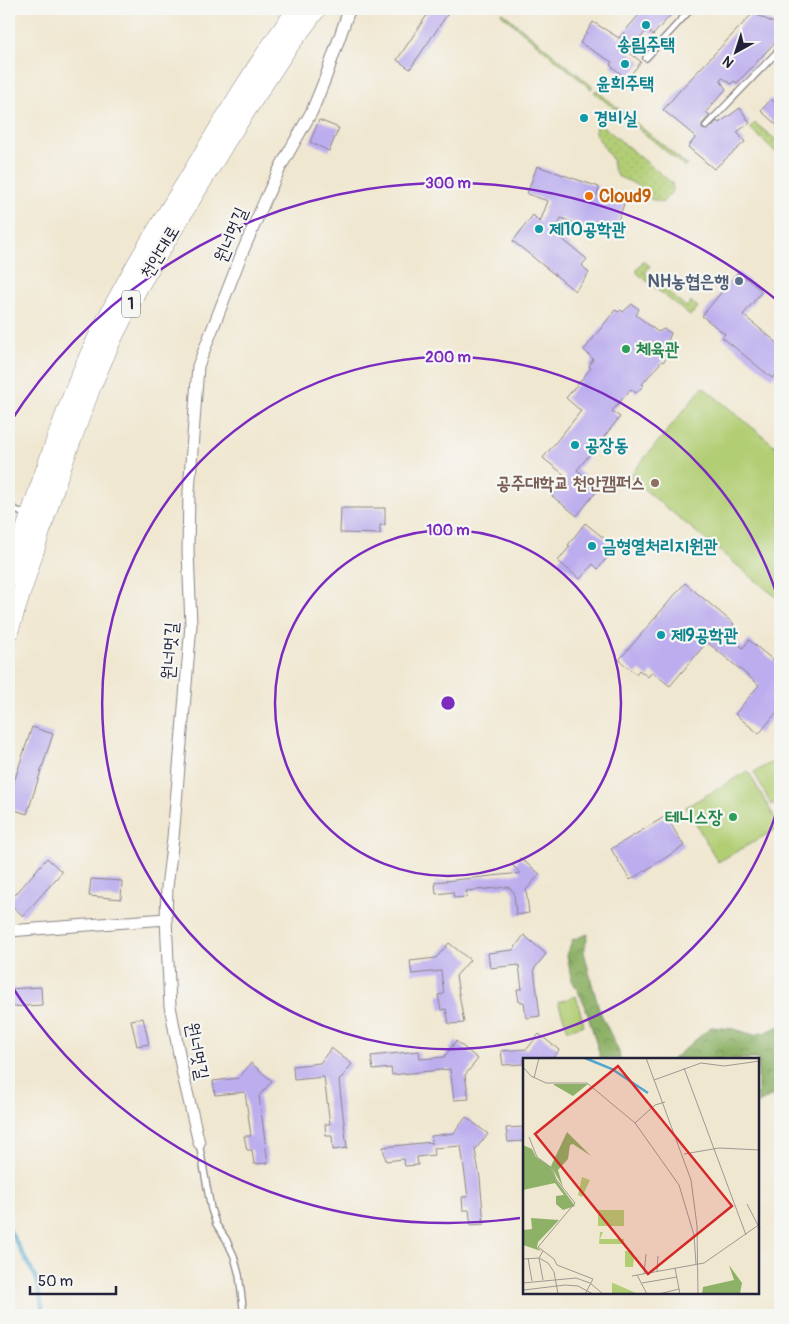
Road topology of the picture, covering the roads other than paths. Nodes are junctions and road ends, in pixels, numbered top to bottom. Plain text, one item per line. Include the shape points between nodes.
1 (297, 9) edge
2 (317, 9) edge
3 (350, 9) edge
4 (691, 9) edge
5 (780, 49) edge
6 (646, 58) dead end
7 (706, 126) dead end
8 (9, 507) edge
9 (29, 516) junction
10 (9, 578) edge
11 (9, 632) edge
12 (166, 920) junction
13 (9, 931) edge
14 (199, 1143) joint
15 (244, 1315) edge

1 - 9 main road, 천안대로 / 1 via 251,75 166,214 99,333 60,427
2 - 11 main road, 천안대로 / 1 via 286,49 226,142 140,285 112,340 60,475
3 - 12 street, 원너멋길 via 312,111 266,198 198,366 189,492 191,625
4 - 6 lane
5 - 7 lane
8 - 9 lane
9 - 10 main road, 천안대로 / 1
12 - 13 street
12 - 14 street, 원너멋길 via 170,1006
14 - 15 lane, 원너멋길 via 211,1209 234,1256 239,1275

